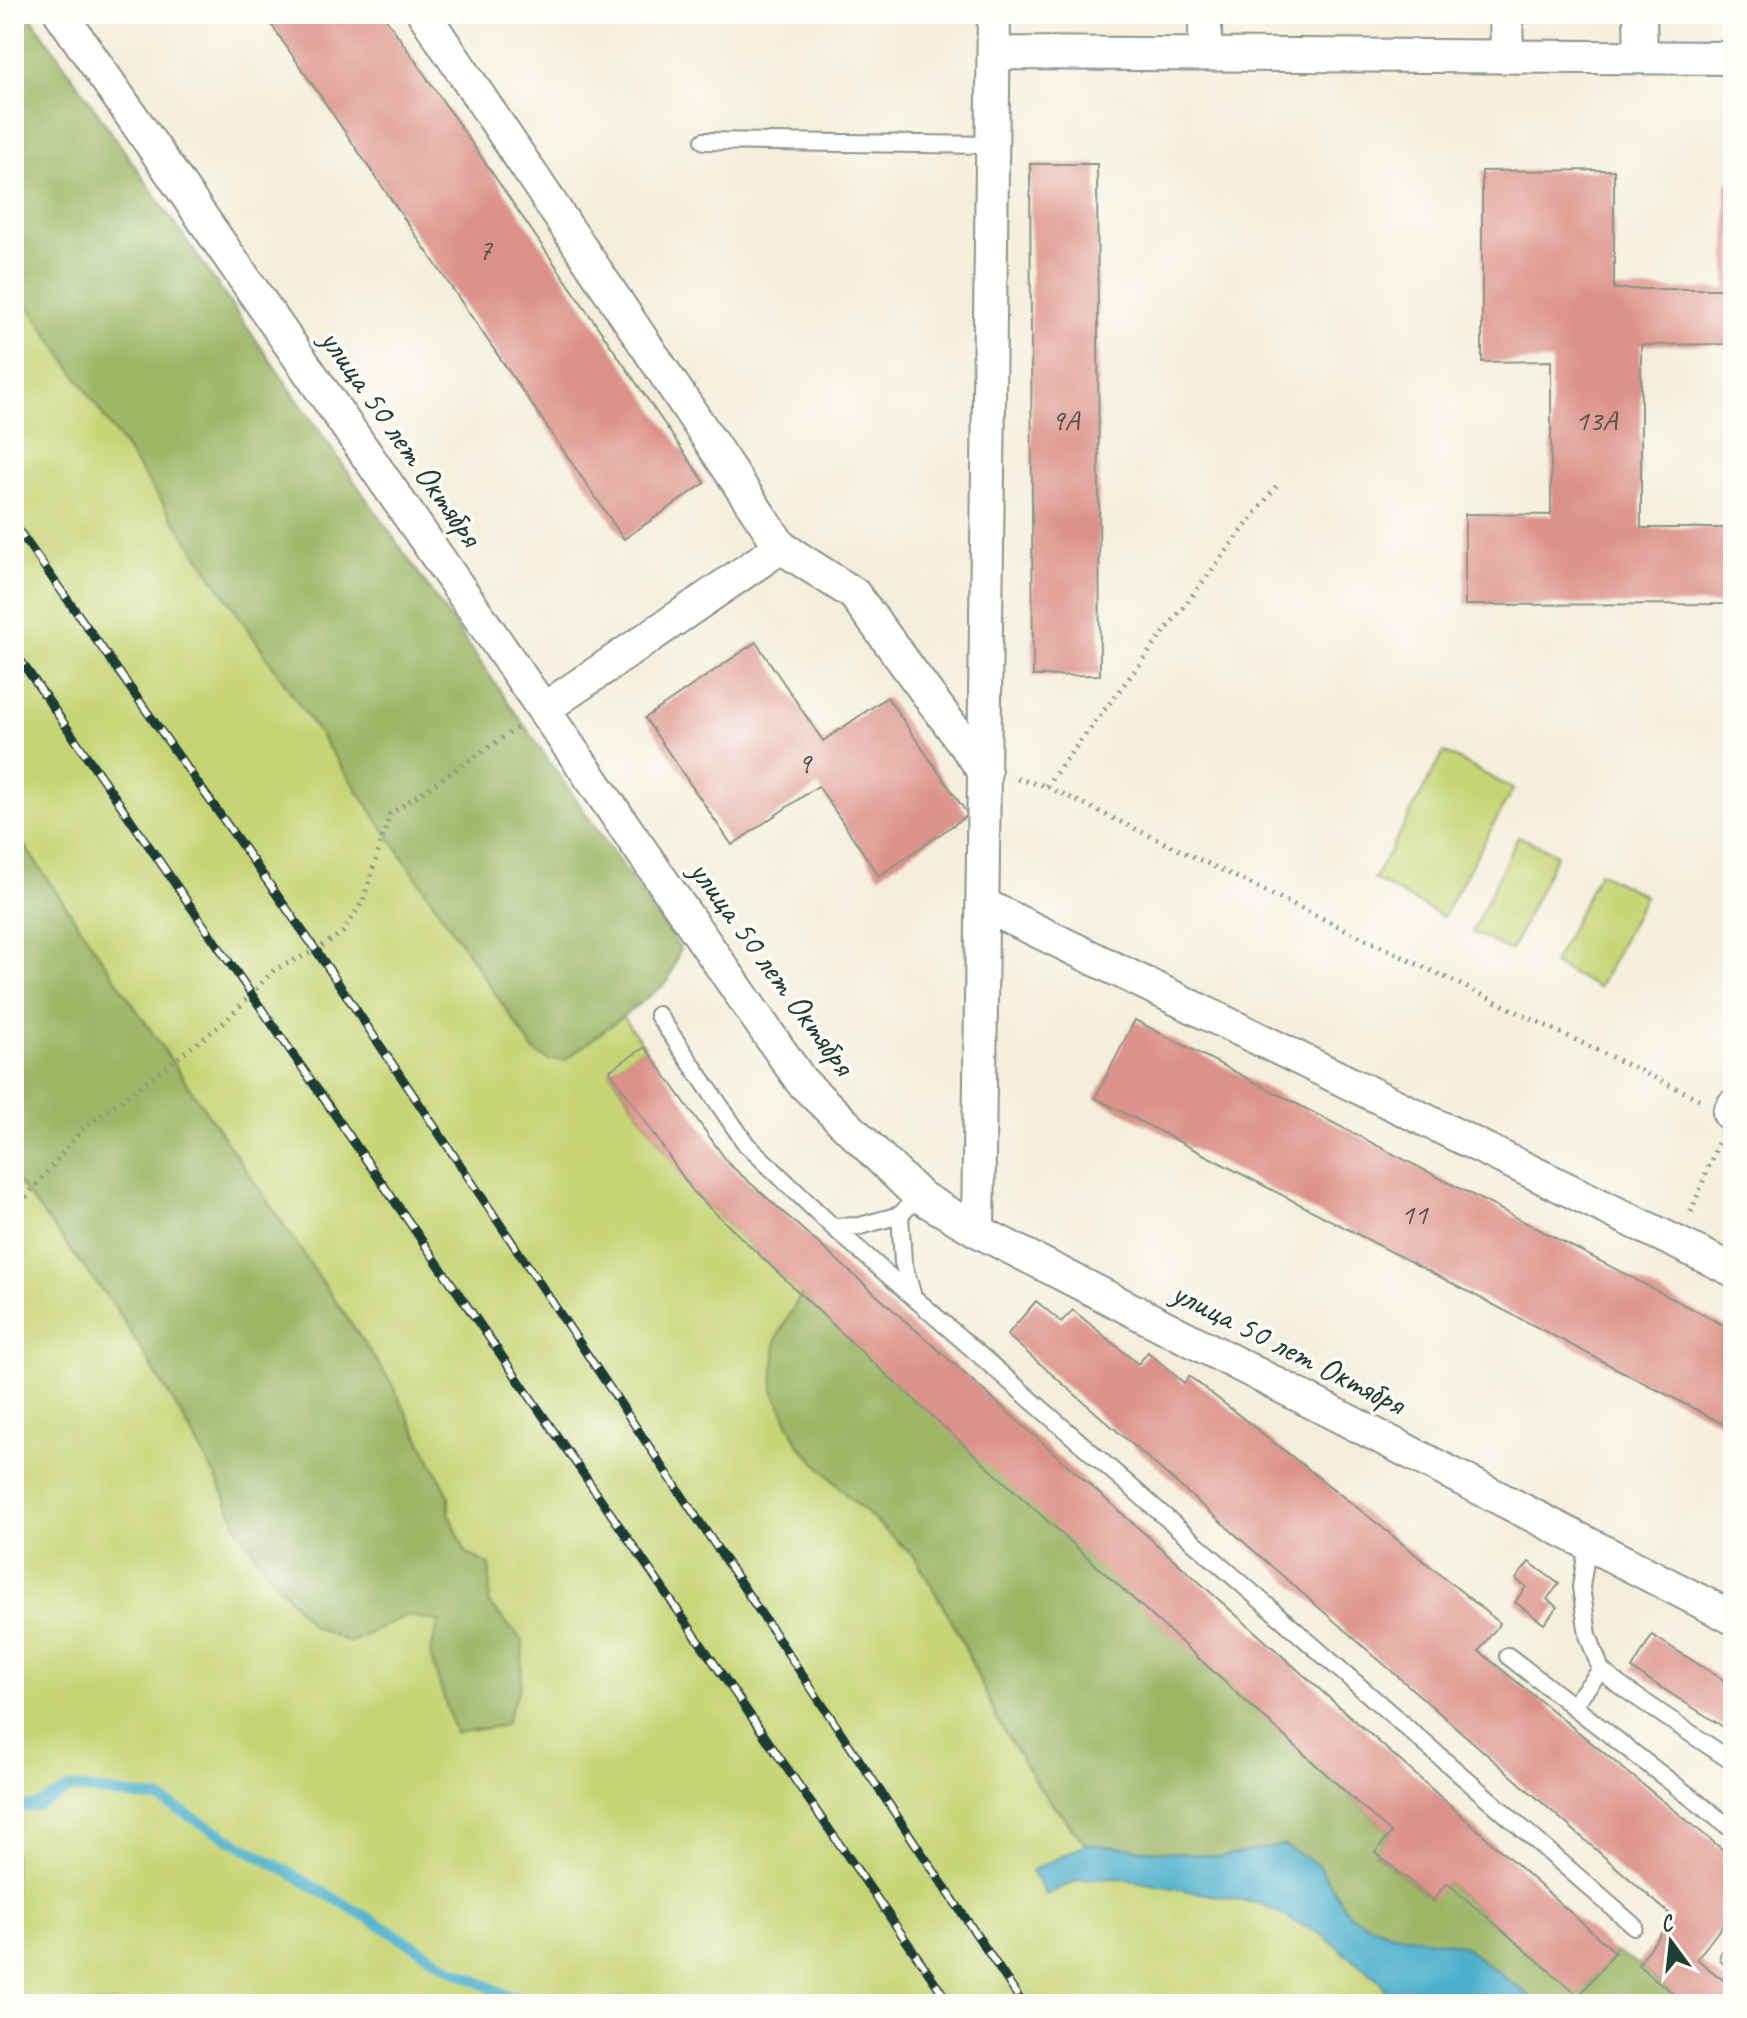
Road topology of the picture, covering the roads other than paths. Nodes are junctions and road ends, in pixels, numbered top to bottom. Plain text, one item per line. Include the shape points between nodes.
1 (61, 14) edge
2 (424, 14) edge
3 (994, 14) edge
4 (1205, 14) edge
5 (1506, 14) edge
6 (1640, 14) edge
7 (994, 53) junction
8 (1205, 54) junction
9 (1507, 55) junction
10 (1641, 57) junction
11 (1733, 58) edge
12 (704, 141) dead end
13 (993, 145) junction
14 (781, 547) junction
15 (544, 709) junction
16 (985, 772) junction
17 (984, 905) junction
18 (658, 1015) dead end
19 (910, 1206) junction
20 (833, 1227) junction
21 (978, 1231) junction
22 (1733, 1270) edge
23 (913, 1294) junction
24 (1588, 1543) junction
25 (1733, 1618) edge
26 (1508, 1656) dead end
27 (1601, 1670) junction
28 (1573, 1705) junction
29 (1733, 1762) edge
30 (1733, 1830) edge
31 (1634, 1926) dead end

1 - 15 street, улица 50 лет Октября
2 - 14 street
3 - 7 street
4 - 8 street
5 - 9 street
6 - 10 street
7 - 8 street
7 - 13 street
8 - 9 street
9 - 10 street
10 - 11 street
12 - 13 lane
13 - 16 street
14 - 15 street
14 - 16 street via 854,594
15 - 19 street, улица 50 лет Октября via 801,1081
16 - 17 street
17 - 21 street
17 - 22 street
18 - 20 lane via 746,1144
19 - 20 lane via 860,1226
19 - 21 street, улица 50 лет Октября
19 - 23 lane via 903,1262
20 - 23 lane
21 - 24 street, улица 50 лет Октября
23 - 31 lane
24 - 25 street, улица 50 лет Октября
24 - 27 lane via 1581,1587 1588,1635
26 - 28 lane
27 - 28 lane
27 - 29 lane
28 - 30 lane

